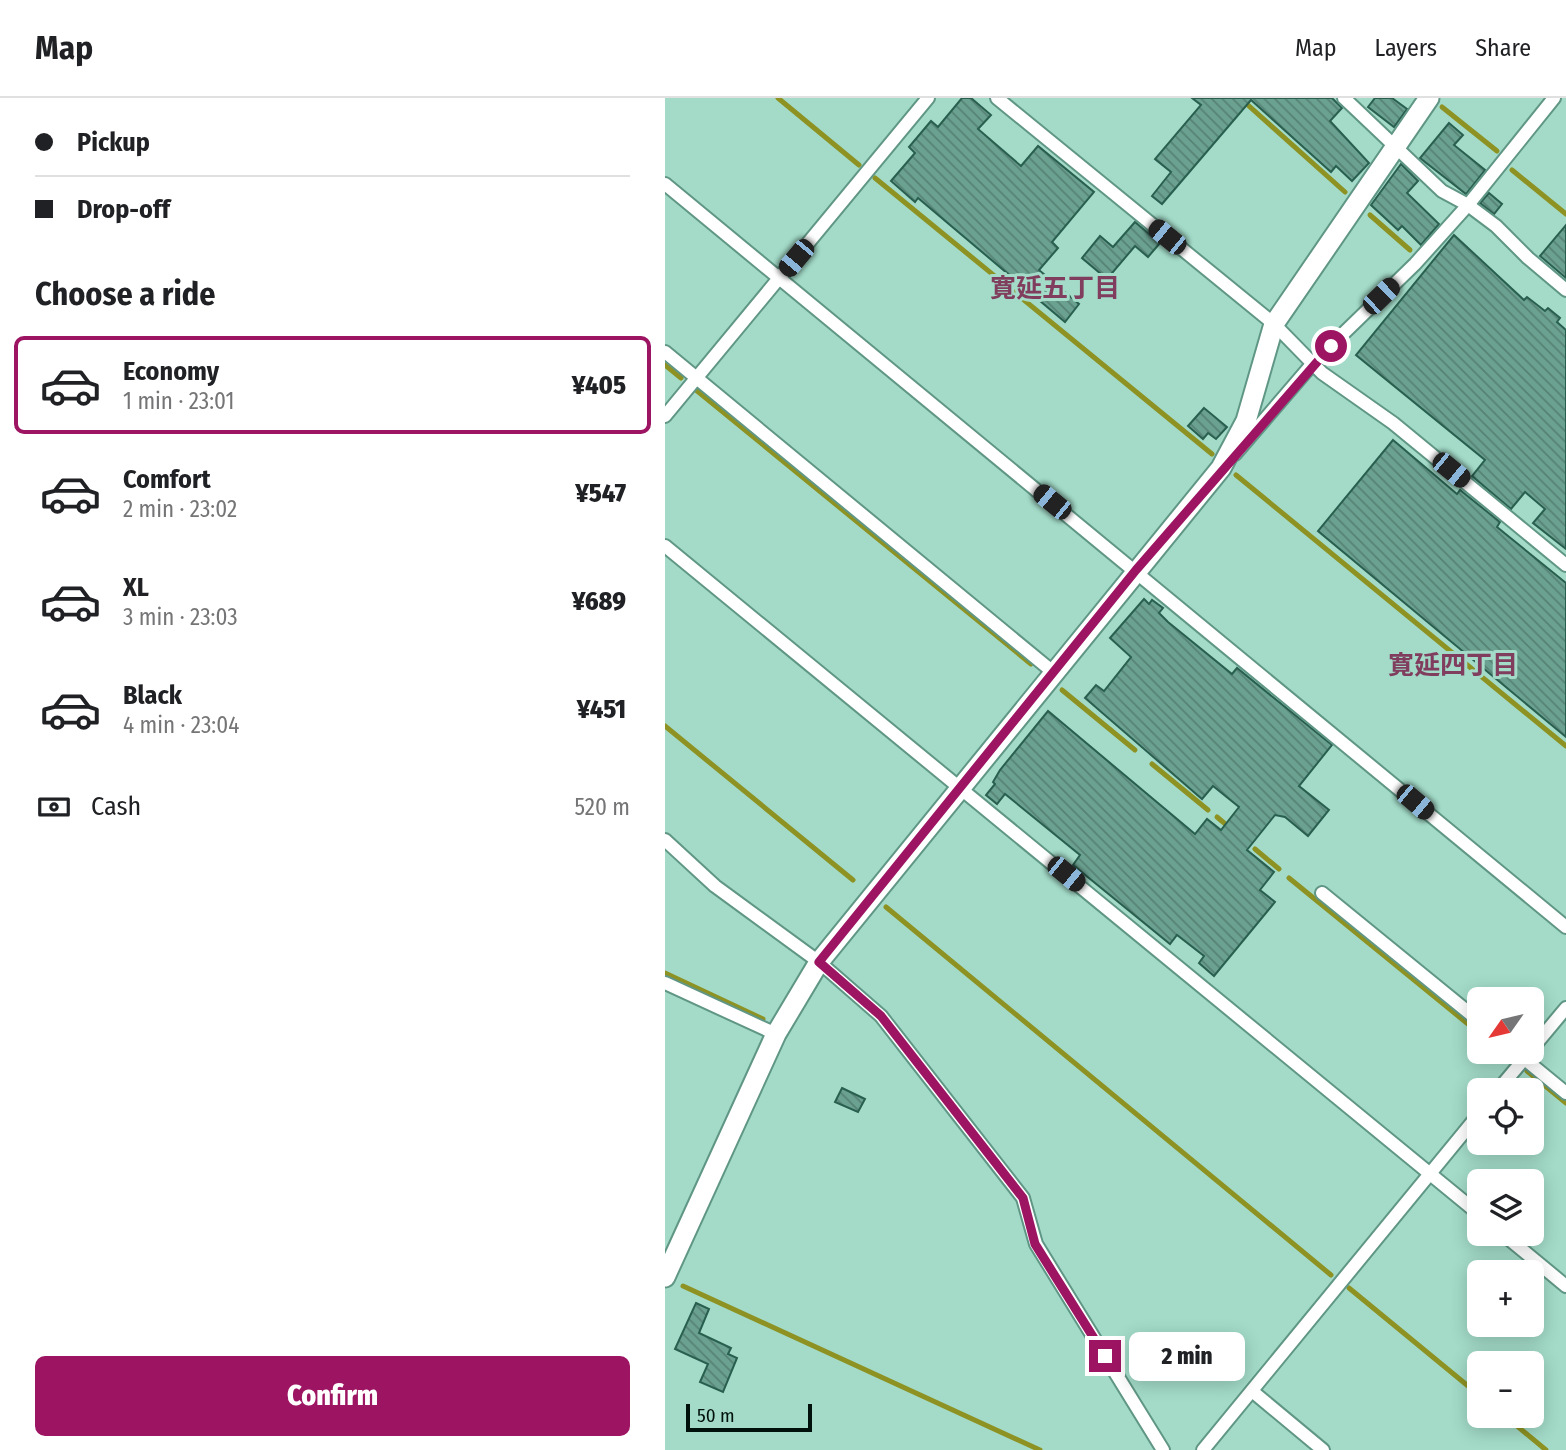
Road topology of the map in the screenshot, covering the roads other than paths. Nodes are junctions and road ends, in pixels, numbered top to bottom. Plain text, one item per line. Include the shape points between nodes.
1 (928, 98) edge
2 (997, 98) edge
3 (1344, 98) edge
4 (1429, 98) edge
5 (1555, 98) edge
6 (1395, 147) junction
7 (665, 184) edge
8 (1468, 205) junction
9 (779, 278) junction
10 (1566, 290) edge
11 (1274, 324) junction
12 (665, 352) edge
13 (1314, 362) junction
14 (697, 378) junction
15 (665, 416) edge
16 (1221, 468) junction
17 (665, 545) edge
18 (1566, 565) edge
19 (1136, 570) junction
20 (1052, 672) junction
21 (958, 787) junction
22 (665, 840) edge
23 (1322, 893) dead end
24 (1566, 927) edge
25 (819, 962) junction
26 (665, 983) edge
27 (1566, 1008) edge
28 (1467, 1011) edge
29 (1544, 1032) edge
30 (776, 1034) junction
31 (1536, 1064) edge
32 (1566, 1093) edge
33 (1467, 1129) edge
34 (1430, 1174) junction
35 (1467, 1204) edge
36 (1518, 1246) edge
37 (665, 1277) edge
38 (1566, 1286) edge
39 (1252, 1391) junction
40 (1163, 1450) edge
41 (1203, 1450) edge
42 (1323, 1450) edge

1 - 9 street
2 - 11 street
3 - 6 street
4 - 6 street
5 - 8 street
6 - 8 street via 1443,191
6 - 11 street
7 - 9 street
8 - 10 street
8 - 13 street
9 - 14 street
9 - 19 street
11 - 13 street
11 - 16 street via 1246,421
12 - 14 street
13 - 16 street
13 - 18 street via 1322,373 1393,423
14 - 15 street
14 - 20 street
16 - 19 street
17 - 21 street
19 - 20 street
19 - 24 street
20 - 21 street
21 - 25 street
21 - 34 street
22 - 25 street via 715,886
23 - 28 street
25 - 30 street
25 - 40 street via 881,1016 1023,1198 1035,1244
26 - 30 street
27 - 29 street
30 - 37 street
31 - 32 street
33 - 34 street
34 - 35 street
34 - 39 street
36 - 38 street
39 - 41 street
39 - 42 street

